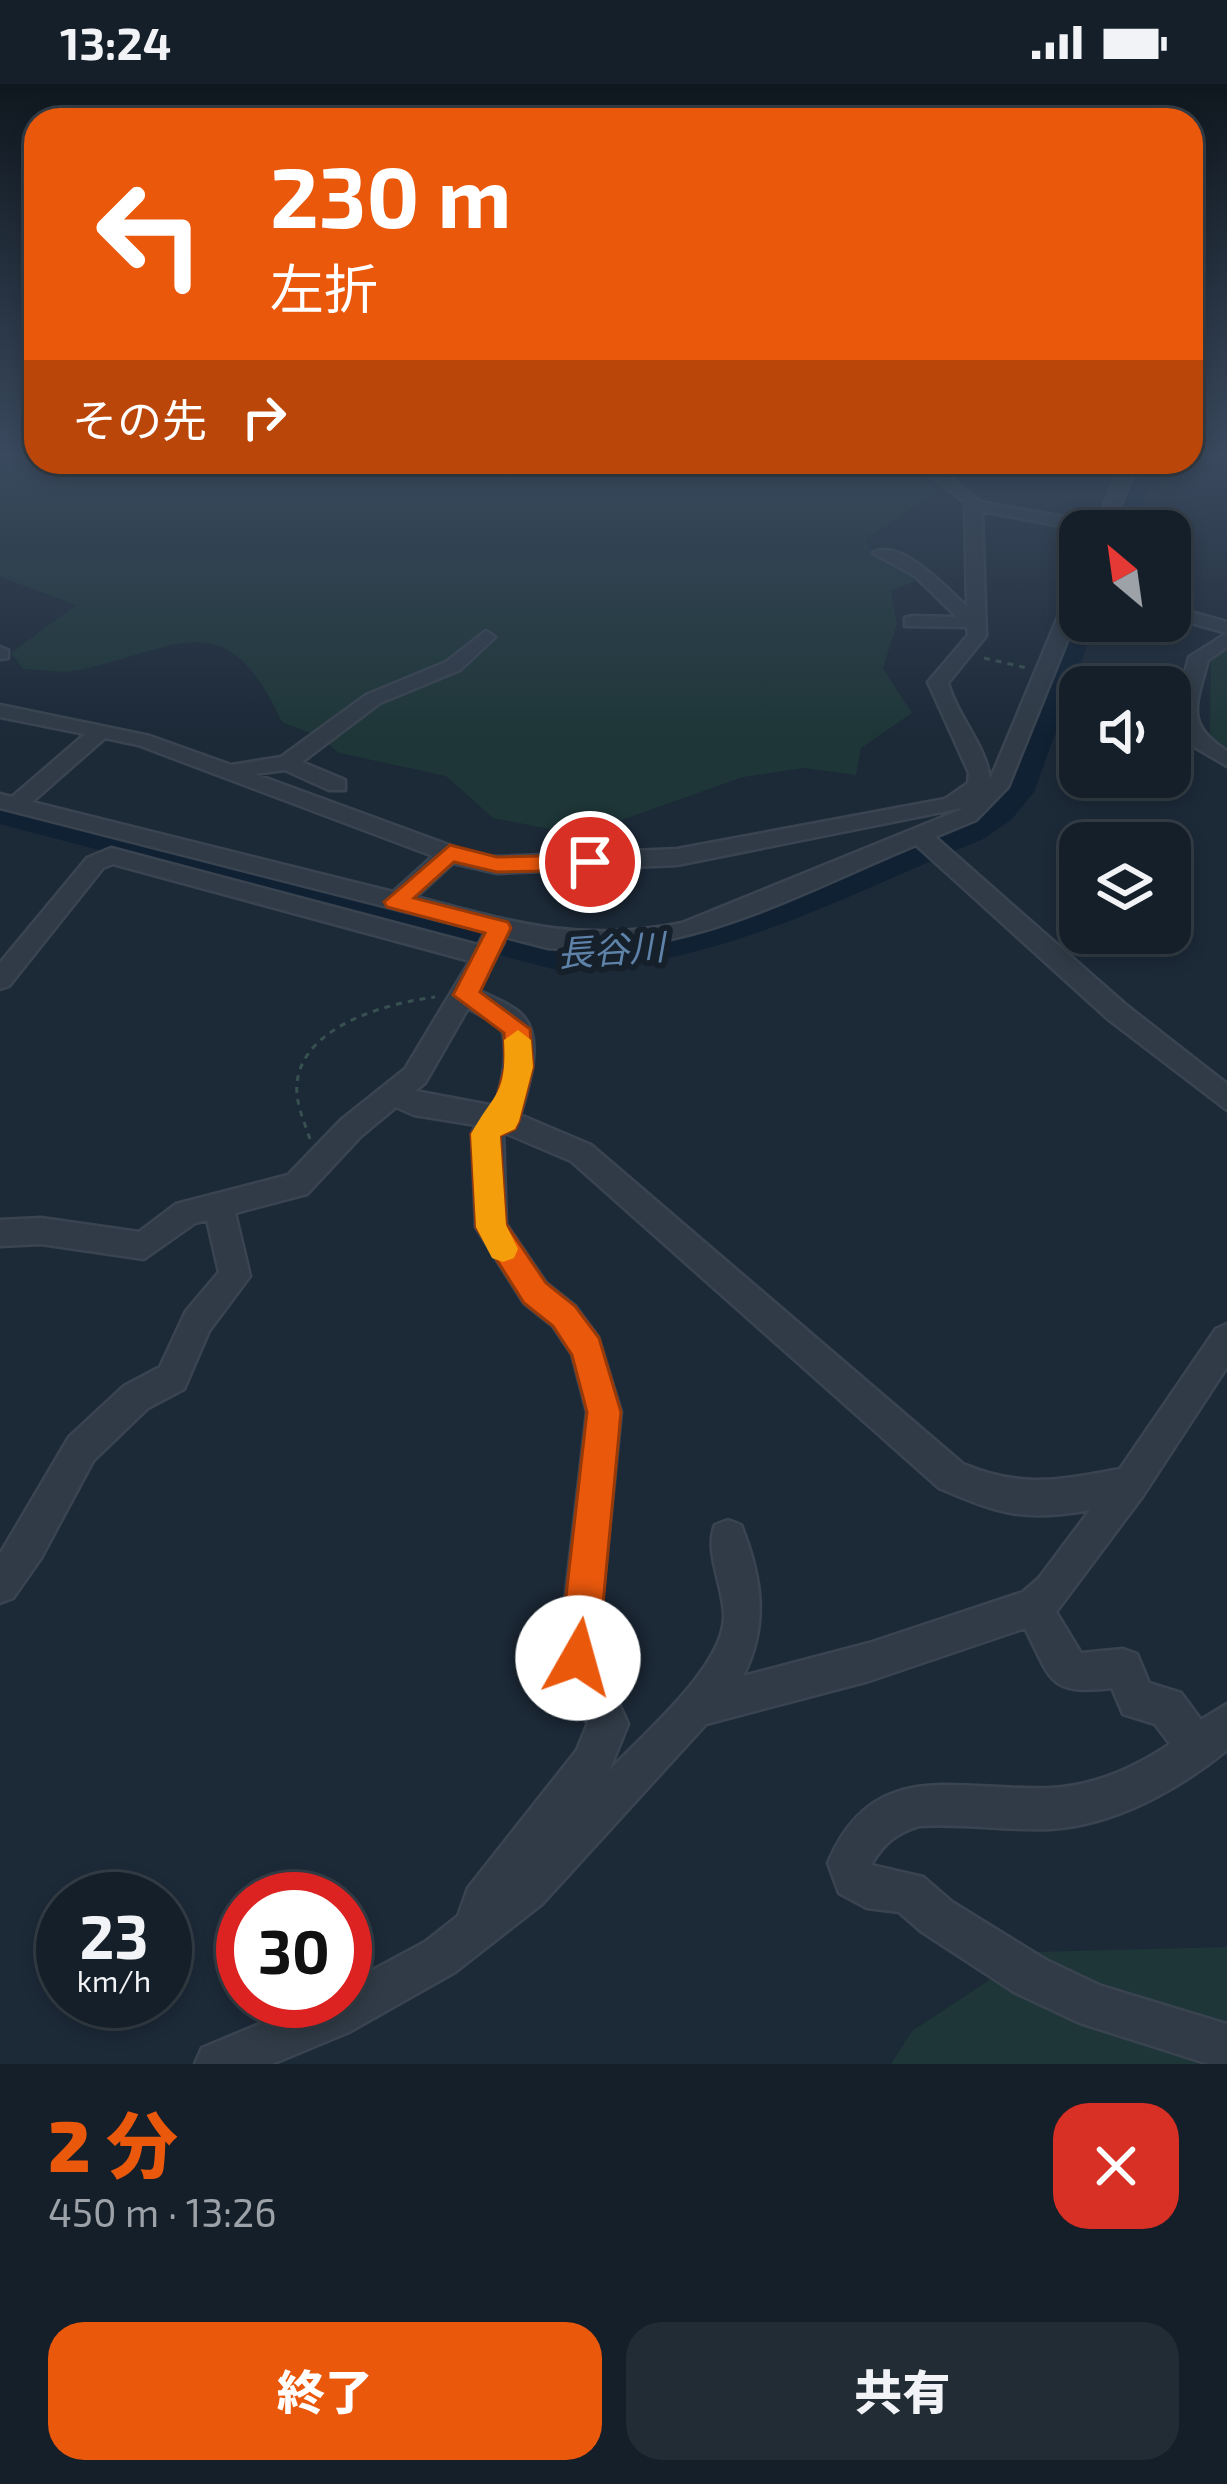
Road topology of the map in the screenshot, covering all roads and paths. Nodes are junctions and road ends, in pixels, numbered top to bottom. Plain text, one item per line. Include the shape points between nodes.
1 (973, 550) edge
2 (882, 554) dead end
3 (1191, 617) edge
4 (972, 618) junction
5 (912, 622) dead end
6 (1227, 628) edge
7 (486, 637) dead end
8 (1059, 638) edge
9 (1227, 639) edge
10 (964, 653) junction
11 (1045, 672) junction
12 (1191, 677) edge
13 (0, 711) edge
14 (100, 731) junction
15 (1191, 734) edge
16 (1227, 760) edge
17 (287, 763) junction
18 (221, 768) junction
19 (338, 785) dead end
20 (8, 803) edge
21 (909, 812) junction
22 (927, 834) junction
23 (450, 853) junction
24 (396, 902) junction
25 (499, 928) junction
26 (485, 956) junction
27 (0, 980) edge
28 (467, 992) junction
29 (395, 1094) junction
30 (1227, 1100) edge
31 (501, 1119) junction
32 (318, 1163) junction
33 (219, 1206) junction
34 (0, 1233) edge
35 (1227, 1340) edge
36 (1130, 1485) junction
37 (728, 1538) dead end
38 (0, 1585) edge
39 (1034, 1607) junction
40 (695, 1708) junction
41 (1213, 1737) edge
42 (476, 1929) junction
43 (1227, 2047) edge
44 (218, 2064) edge

1 - 4 street
2 - 4 street via 921,572
3 - 6 street
4 - 5 street
4 - 10 street via 977,636
7 - 17 street via 453,666 373,699
8 - 11 street
9 - 12 street via 1199,657
10 - 11 path
10 - 21 street via 938,682 941,706 971,750 979,786 952,805
11 - 22 street via 997,787 968,815
13 - 14 street
14 - 18 street
14 - 20 street
15 - 16 street
17 - 18 street
17 - 19 street
18 - 23 street
20 - 24 street
21 - 22 street
21 - 23 street via 636,861 497,865
22 - 25 street via 657,937 580,943
22 - 30 street via 1117,1012
23 - 24 street
24 - 25 street
25 - 26 street
26 - 27 street via 110,856 95,863
26 - 28 street
28 - 29 street
28 - 31 street via 517,1029 519,1067
28 - 32 path via 395,1004 353,1022 310,1055 297,1094
29 - 31 street
29 - 32 street
31 - 36 street via 581,1153 630,1191 951,1476 1041,1501
31 - 42 street via 486,1134 491,1227 535,1293 587,1348 604,1412 573,1697 591,1696 608,1732 483,1903
32 - 33 street via 297,1185
33 - 34 street via 170,1222 144,1246
33 - 38 street via 235,1276 197,1321 172,1378 136,1397 81,1449
35 - 36 street
36 - 39 street
37 - 40 street via 745,1628 738,1657
39 - 40 street
39 - 41 street via 1074,1673 1123,1668 1137,1700
40 - 42 street via 527,1888
41 - 43 street via 1136,1785 1079,1805 928,1803 890,1812 849,1863 868,1887 908,1892 1030,1976 1096,2007
42 - 44 street via 333,2016

